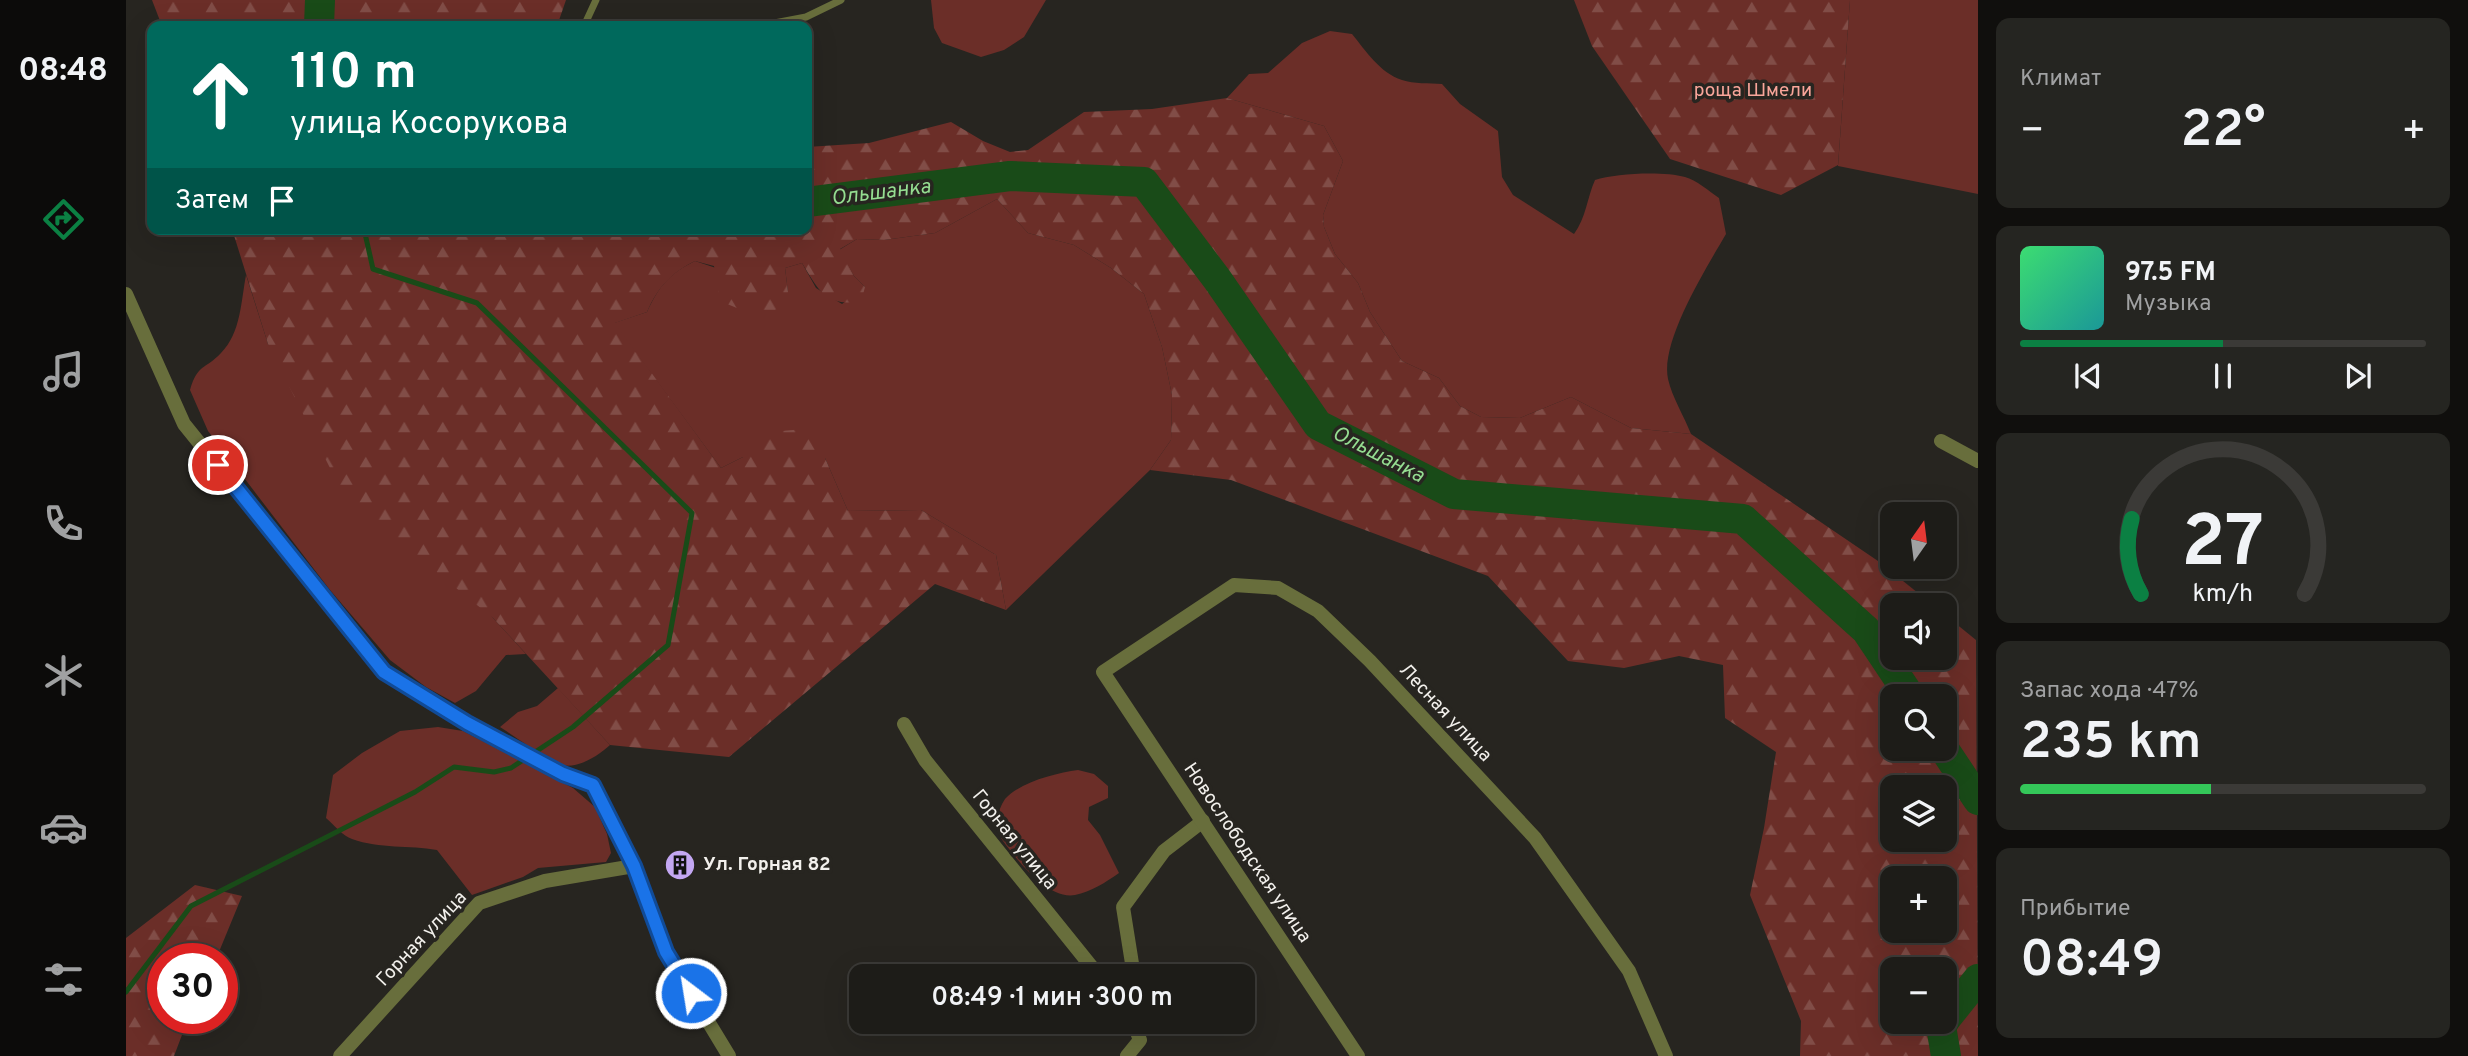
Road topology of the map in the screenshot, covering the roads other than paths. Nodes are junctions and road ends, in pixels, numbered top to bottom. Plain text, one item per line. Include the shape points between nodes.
1 (596, 0) edge
2 (841, 0) edge
3 (586, 21) edge
4 (785, 21) edge
5 (126, 293) edge
6 (1941, 441) dead end
7 (1978, 461) edge
8 (1104, 672) joint
9 (904, 724) dead end
10 (1203, 821) junction
11 (634, 866) junction
12 (1089, 964) edge
13 (1132, 964) edge
14 (1138, 1034) edge
15 (340, 1056) edge
16 (729, 1056) edge
17 (1127, 1056) edge
18 (1357, 1056) edge
19 (1666, 1056) edge

1 - 3 lane
2 - 4 lane via 806,17
5 - 11 street via 184,424 384,672 467,723 593,785
6 - 7 street
8 - 10 street, Новослободская улица
8 - 19 street, Лесная улица via 1234,585 1278,588 1318,611 1535,838 1629,971
9 - 12 street, Горная улица via 925,760
10 - 13 street via 1164,851 1123,907
10 - 18 street, Новослободская улица
11 - 15 street, Горная улица via 545,881 479,903
11 - 16 street via 666,952
14 - 17 street via 1140,1040

